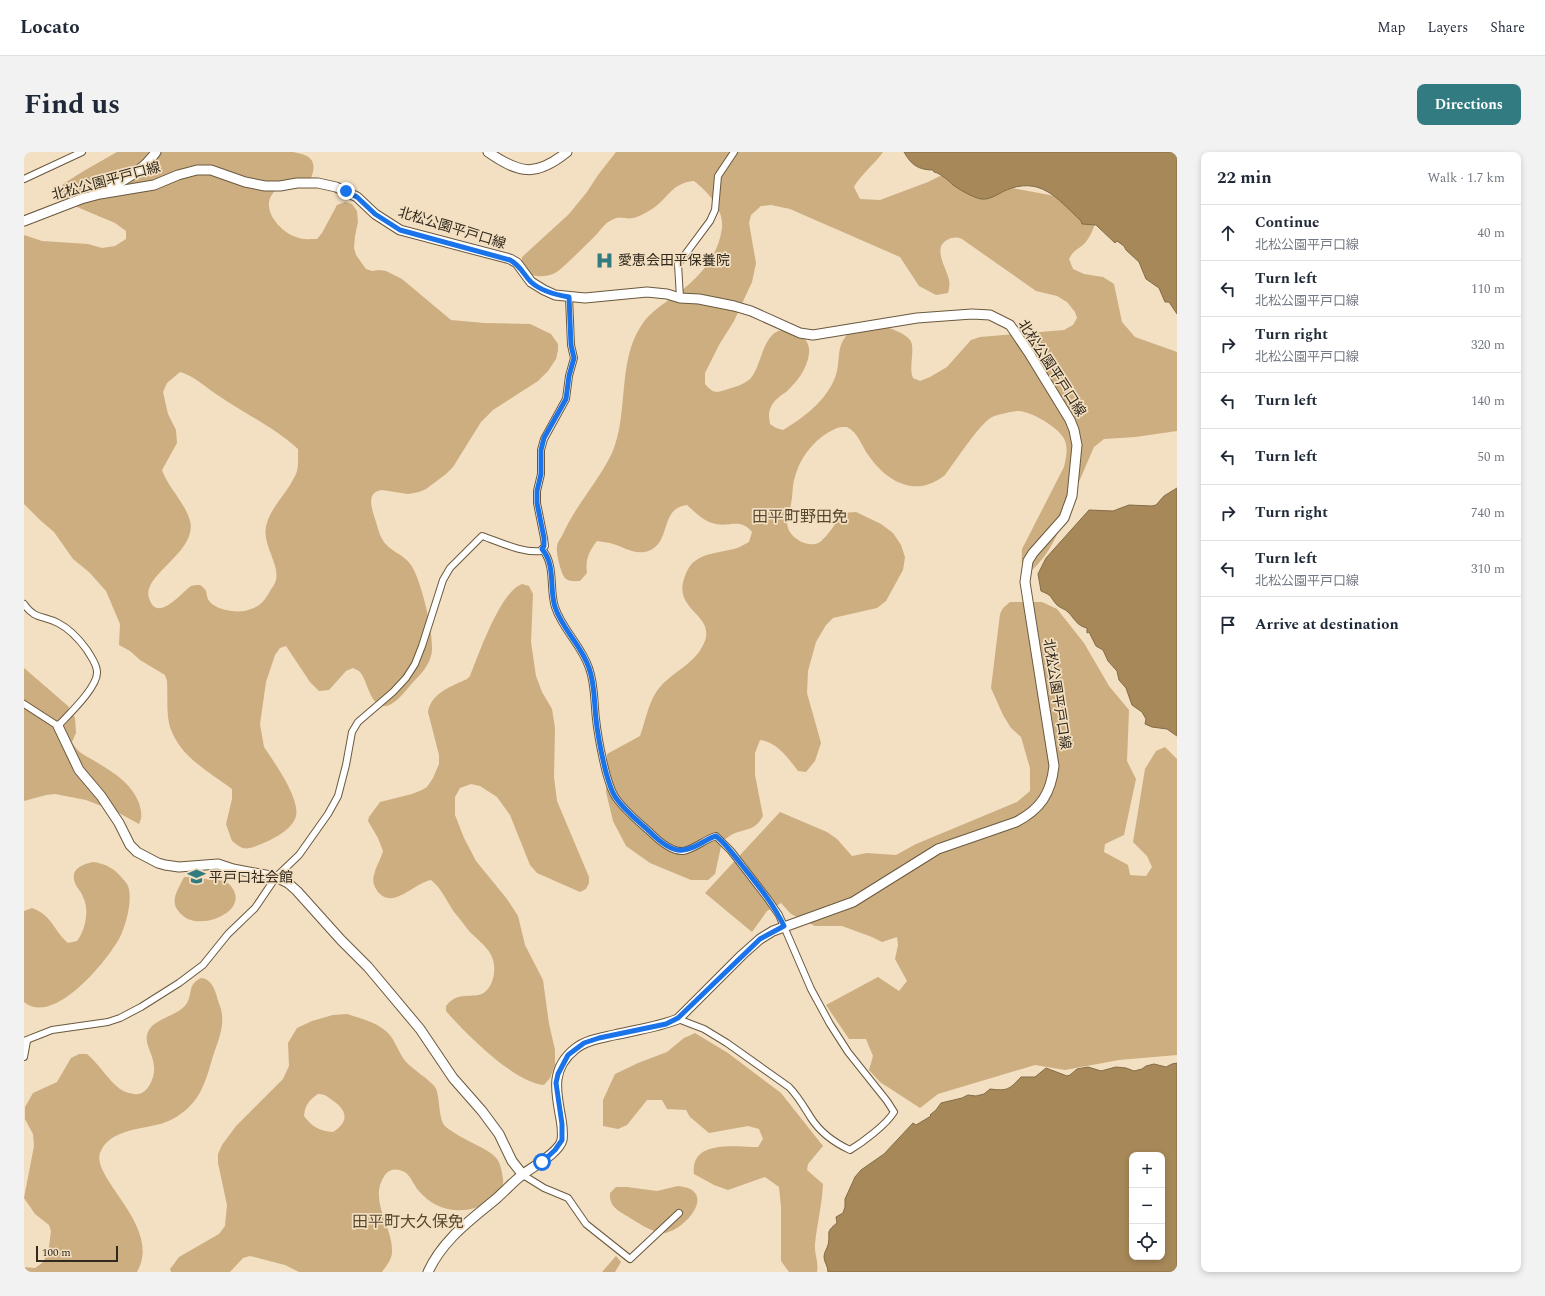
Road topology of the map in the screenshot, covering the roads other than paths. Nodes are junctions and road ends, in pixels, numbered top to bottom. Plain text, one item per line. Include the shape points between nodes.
1 (82, 152) edge
2 (156, 152) edge
3 (488, 152) edge
4 (567, 152) edge
5 (734, 152) edge
6 (24, 179) edge
7 (100, 194) junction
8 (24, 221) edge
9 (569, 297) junction
10 (680, 298) junction
11 (542, 549) junction
12 (24, 604) edge
13 (24, 704) edge
14 (58, 726) junction
15 (276, 877) junction
16 (784, 926) junction
17 (678, 1018) junction
18 (25, 1041) edge
19 (24, 1057) edge
20 (523, 1175) junction
21 (679, 1213) dead end
22 (428, 1272) edge

1 - 6 street
2 - 7 main road via 133,176
3 - 4 main road via 506,164 532,170 552,164
5 - 10 street via 718,176 715,210 710,221 678,264
7 - 8 main road, 北松公園平戸口線
7 - 9 main road, 北松公園平戸口線 via 154,185 197,170 211,170 265,186 318,183 336,187 357,197 375,214 400,230 510,260 517,264 531,282 555,295
9 - 10 main road, 北松公園平戸口線 via 585,298 647,292
9 - 11 street via 573,362 566,399 544,438 541,450 537,503 544,538
10 - 16 main road, 北松公園平戸口線 via 734,306 800,333 813,335 917,318 990,315 1010,325 1070,420 1077,445 1069,506 1064,518 1028,561 1025,582 1054,766 1053,780 1048,792 1028,816 938,849 852,902
11 - 15 street via 532,552 482,536 450,568 441,584 415,664 393,692 358,722 351,737 338,796 299,855
11 - 16 street via 549,563 555,608 589,666 600,746 615,797 661,842 676,850 695,847 716,836 764,893
12 - 14 street via 32,614 57,622 72,632 95,664 96,678 86,695
13 - 14 street
14 - 15 main road via 79,770 101,796 130,845 137,852 165,865 179,867 218,864
15 - 18 street via 255,908 228,934 203,965 179,983 120,1018 46,1032
15 - 20 main road via 297,891 390,992 420,1029 453,1078 486,1117
16 - 17 main road, 北松公園平戸口線 via 760,939
16 - 17 street via 811,989 830,1024 894,1112 871,1135 850,1150 840,1145 812,1120 789,1087 727,1043 704,1029
17 - 20 main road, 北松公園平戸口線 via 666,1024 584,1043 568,1055 556,1083 562,1140 542,1162
18 - 19 street
20 - 21 street via 544,1188 568,1198 586,1224 630,1259
20 - 22 main road, 北松公園平戸口線 via 466,1222 442,1247

